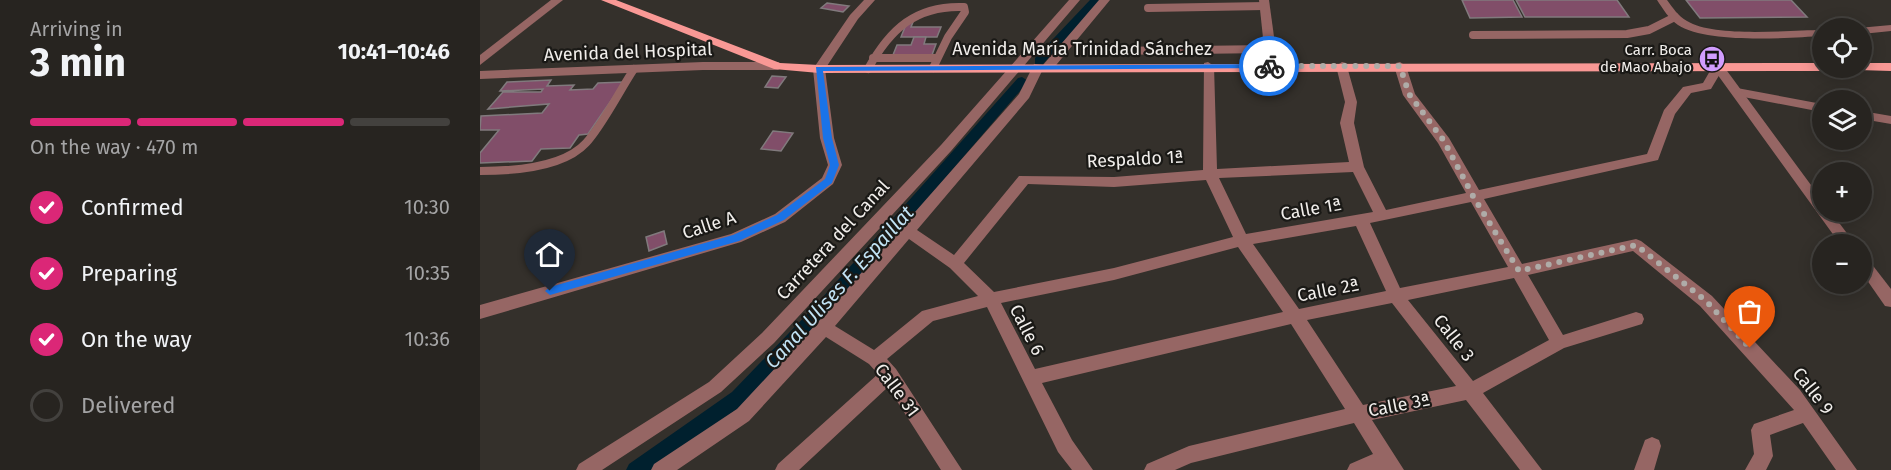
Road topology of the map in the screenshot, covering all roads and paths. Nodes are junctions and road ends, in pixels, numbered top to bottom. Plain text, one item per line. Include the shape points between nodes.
1 (558, 0) edge
2 (870, 0) edge
3 (1075, 0) edge
4 (1105, 0) edge
5 (1662, 0) edge
6 (615, 1) edge
7 (1265, 3) edge
8 (1148, 8) dead end
9 (1675, 17) junction
10 (1891, 28) edge
11 (1872, 30) edge
12 (1812, 33) edge
13 (1473, 35) dead end
14 (1270, 50) junction
15 (1110, 51) dead end
16 (480, 61) edge
17 (871, 63) junction
18 (934, 63) junction
19 (778, 66) junction
20 (1208, 66) junction
21 (1272, 66) junction
22 (1342, 66) junction
23 (1400, 66) junction
24 (1043, 67) junction
25 (1718, 67) junction
26 (1812, 67) edge
27 (1872, 67) edge
28 (1891, 67) edge
29 (1015, 68) junction
30 (634, 69) junction
31 (819, 69) junction
32 (496, 74) junction
33 (480, 75) edge
34 (480, 88) edge
35 (1737, 92) junction
36 (1812, 106) edge
37 (1872, 117) edge
38 (1891, 120) edge
39 (1357, 167) junction
40 (480, 171) edge
41 (1210, 174) junction
42 (1473, 196) junction
43 (1812, 196) edge
44 (1382, 216) junction
45 (1361, 220) junction
46 (1831, 222) edge
47 (908, 231) junction
48 (1840, 234) edge
49 (1242, 240) junction
50 (1636, 245) joint
51 (955, 264) junction
52 (1519, 271) junction
53 (1872, 275) edge
54 (1396, 296) junction
55 (991, 299) junction
56 (1891, 301) edge
57 (480, 312) edge
58 (1295, 316) junction
59 (1636, 319) dead end
60 (824, 327) junction
61 (1559, 343) junction
62 (875, 359) junction
63 (890, 374) junction
64 (1030, 378) junction
65 (1471, 391) junction
66 (1358, 413) junction
67 (1807, 414) junction
68 (1652, 446) dead end
69 (1390, 464) edge
70 (586, 470) edge
71 (661, 470) edge
72 (786, 470) edge
73 (952, 470) edge
74 (1083, 470) edge
75 (1154, 470) edge
76 (1357, 470) edge
77 (1532, 470) edge
78 (1644, 470) edge
79 (1755, 470) edge
80 (1848, 470) edge

1 - 16 street
2 - 31 street
3 - 29 street, Carretera del Canal
4 - 24 street
5 - 9 street
6 - 19 main road, Avenida María Trinidad Sánchez
7 - 8 lane
7 - 14 street
9 - 12 street via 1710,33
9 - 13 lane via 1649,30 1627,34
10 - 11 street
14 - 15 lane
14 - 21 street
17 - 18 main road, Avenida María Trinidad Sánchez
17 - 18 lane via 903,16 937,2 958,4 964,7 963,17
17 - 31 main road, Avenida María Trinidad Sánchez
18 - 29 main road, Avenida María Trinidad Sánchez
19 - 30 street, Avenida del Hospital
19 - 31 main road, Avenida María Trinidad Sánchez
20 - 21 main road, Avenida María Trinidad Sánchez
20 - 24 main road, Avenida María Trinidad Sánchez
20 - 41 street
21 - 22 main road, Avenida María Trinidad Sánchez
22 - 23 main road, Avenida María Trinidad Sánchez
22 - 39 street via 1351,102 1347,123
23 - 25 main road, Avenida María Trinidad Sánchez
23 - 42 street via 1409,94 1444,141
24 - 29 main road, Avenida María Trinidad Sánchez
24 - 47 street via 1025,95
25 - 26 main road, Avenida María Trinidad Sánchez
25 - 35 street
25 - 42 street, Calle 1ª via 1707,86 1687,90 1670,113 1653,157
27 - 28 main road
29 - 70 street, Carretera del Canal via 946,148 768,338 715,387
30 - 32 street, Avenida del Hospital
30 - 40 lane via 578,151 514,171
31 - 57 street, Calle A via 827,138 835,165 828,181 780,218 735,238
32 - 33 street, Avenida del Hospital
32 - 34 street
35 - 36 street
35 - 43 street
37 - 38 street
39 - 41 street, Respaldo 1ª
39 - 44 street
41 - 49 street
41 - 51 street, Respaldo 1ª via 1114,182 1024,179
42 - 44 street, Calle 1ª
42 - 52 street
44 - 45 street, Calle 1ª
45 - 49 street, Calle 1ª
45 - 54 street, Calle 3
46 - 48 street
47 - 51 street, Calle 6
47 - 60 street
49 - 55 street, Calle 1ª via 1114,274
49 - 58 street
50 - 52 street, Calle 2ª
50 - 67 street, Calle 9 via 1706,301
51 - 55 street, Calle 6
52 - 54 street, Calle 2ª
52 - 61 street
53 - 56 street
54 - 58 street, Calle 2ª
54 - 65 street, Calle 3
55 - 62 street, Calle 1ª via 928,315
55 - 64 street, Calle 6
58 - 64 street, Calle 2ª
58 - 66 street
59 - 61 street, Calle 3ª
60 - 62 street, Calle 31
60 - 71 street via 743,415
61 - 65 street, Calle 3ª
62 - 63 street, Calle 31
63 - 72 street
63 - 73 street, Calle 31
64 - 74 street, Calle 6 via 1065,446
65 - 66 street, Calle 3ª
65 - 77 street, Calle 3
66 - 69 street
66 - 75 street, Calle 3ª via 1189,455
67 - 79 street via 1761,430 1764,456
67 - 80 street, Calle 9
68 - 78 street
69 - 76 street

